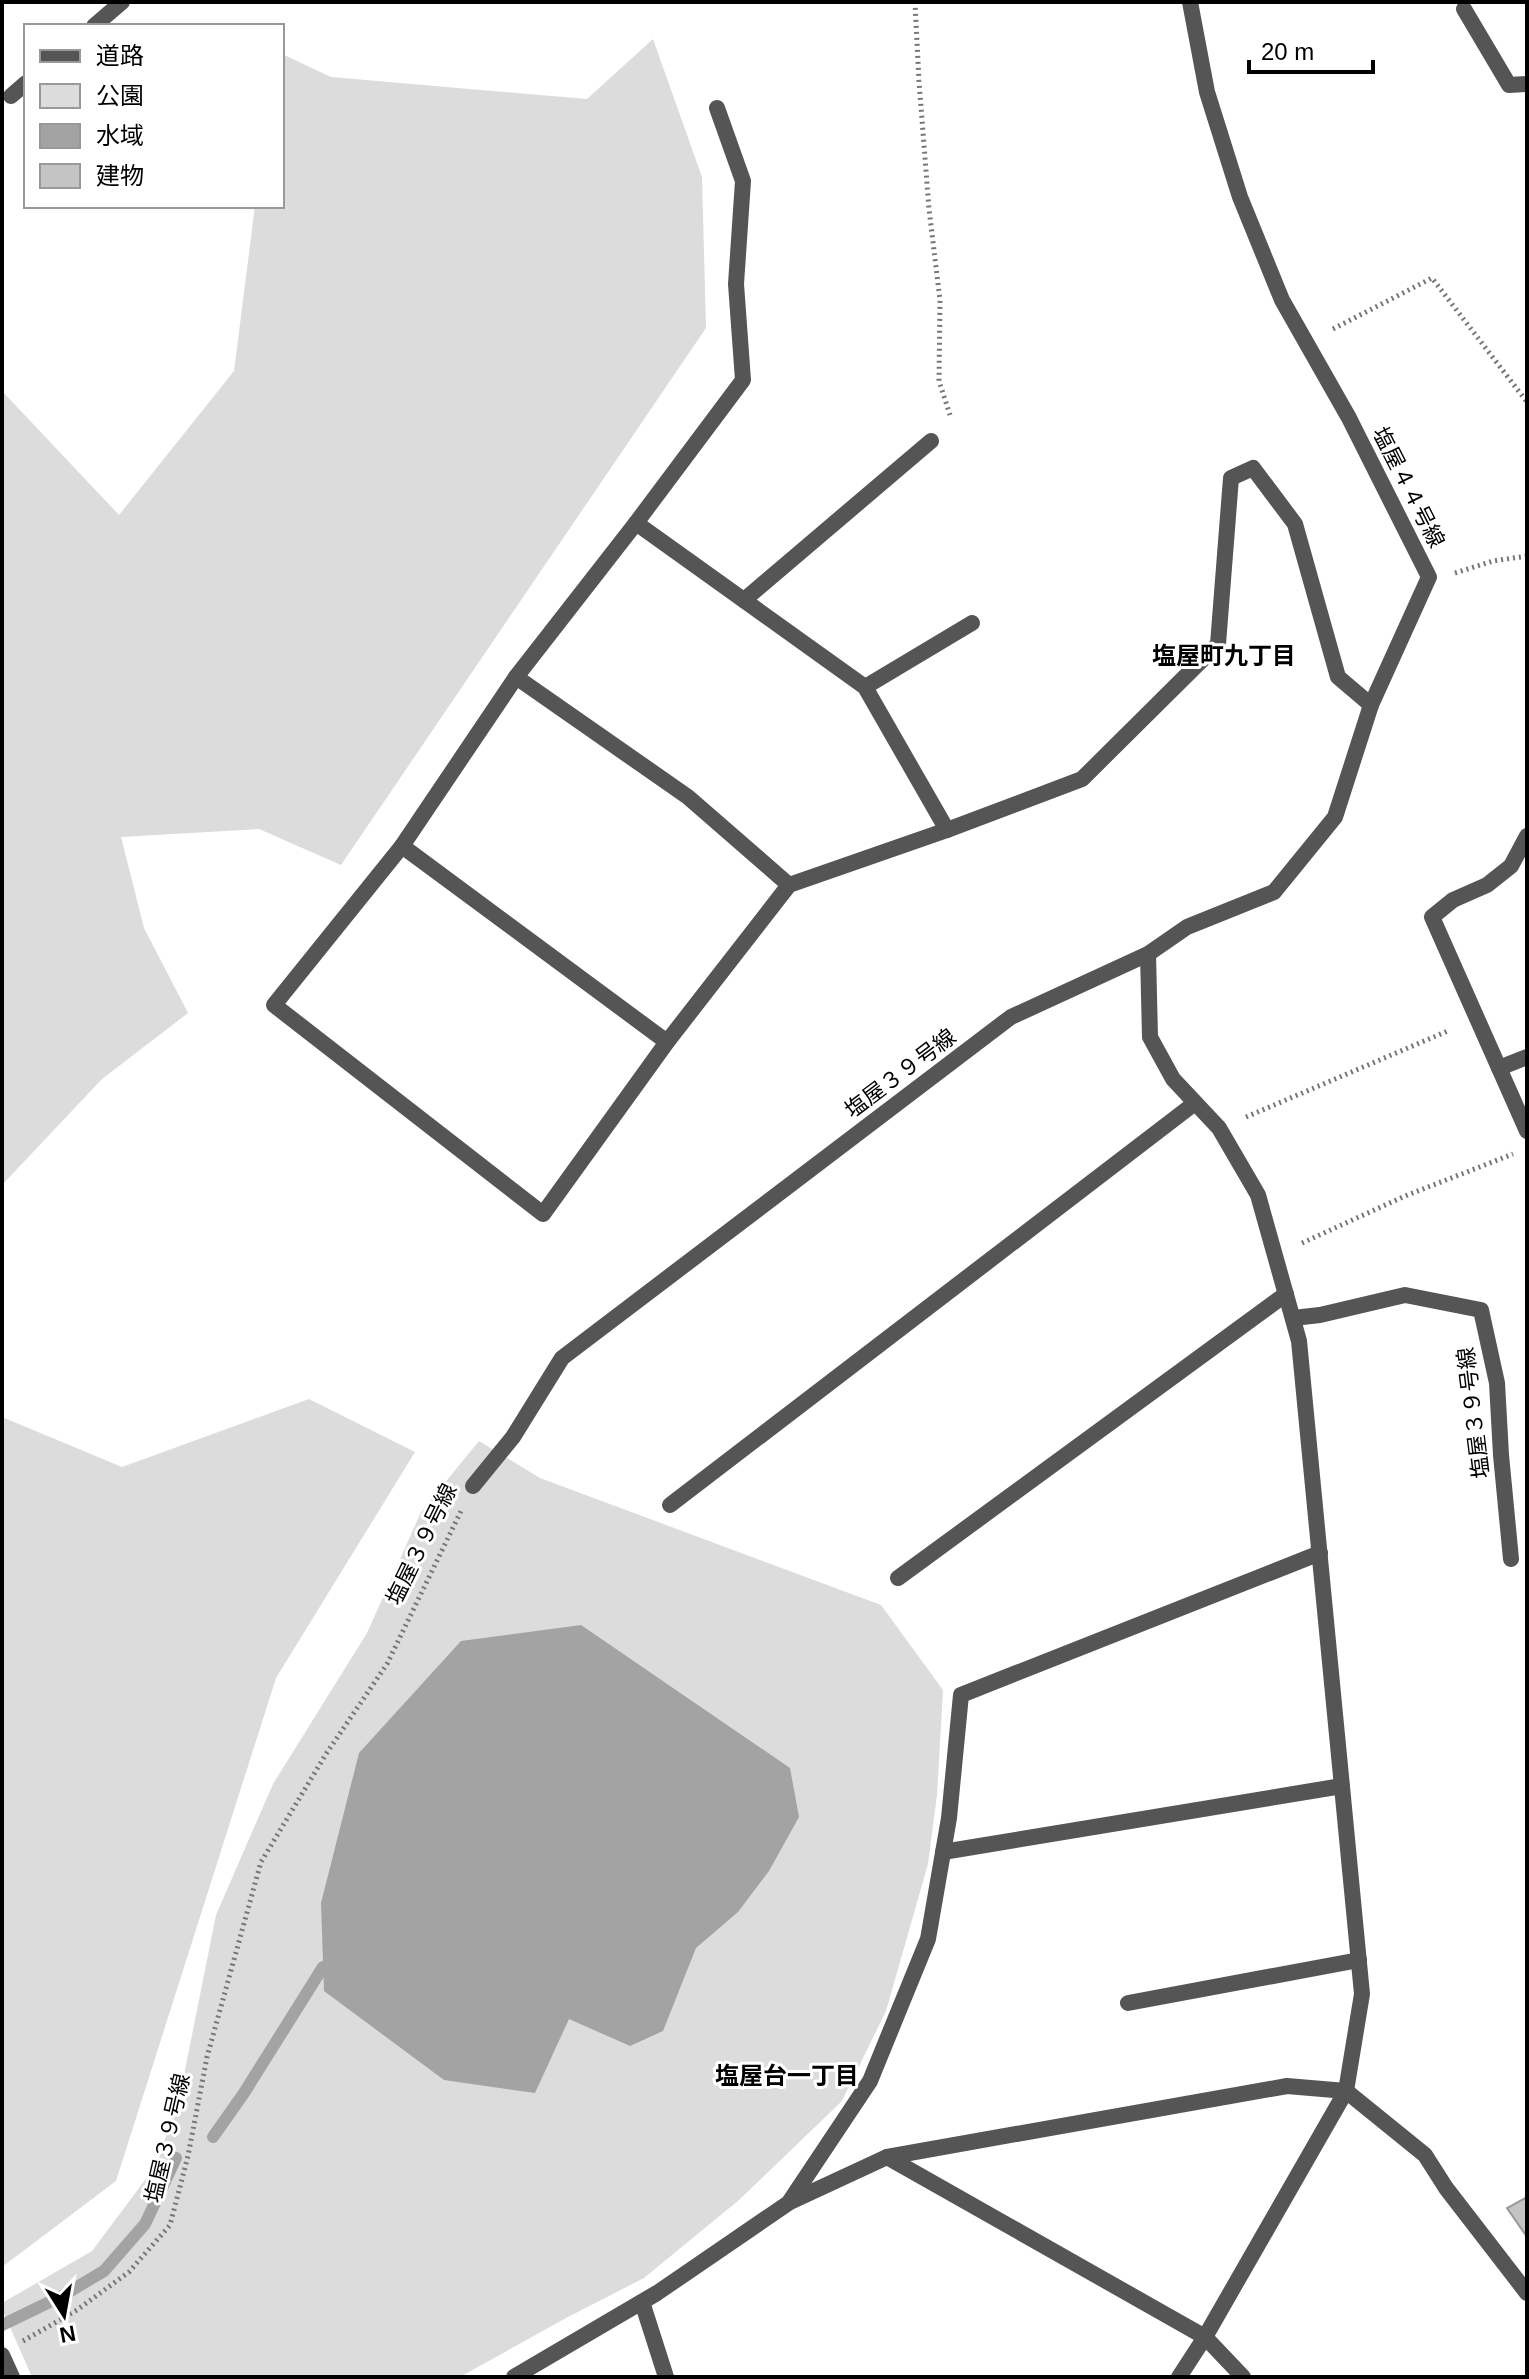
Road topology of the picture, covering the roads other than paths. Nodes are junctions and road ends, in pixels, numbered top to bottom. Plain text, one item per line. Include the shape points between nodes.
1 (122, 2) edge
2 (1190, 2) edge
3 (1464, 9) dead end
4 (96, 24) edge
5 (1527, 84) edge
6 (24, 85) edge
7 (11, 96) dead end
8 (717, 108) dead end
9 (931, 441) road end
10 (636, 523) junction
11 (744, 600) junction
12 (972, 623) dead end
13 (516, 677) junction
14 (865, 687) junction
15 (1371, 705) junction
16 (947, 830) junction
17 (1527, 836) edge
18 (402, 846) junction
19 (789, 885) junction
20 (1148, 954) junction
21 (667, 1042) junction
22 (1527, 1057) edge
23 (1499, 1068) junction
24 (1195, 1103) junction
25 (1527, 1131) edge
26 (1286, 1294) junction
27 (1293, 1318) junction
28 (473, 1486) road end
29 (670, 1505) dead end
30 (1320, 1553) junction
31 (1511, 1559) dead end
32 (898, 1578) dead end
33 (1342, 1786) junction
34 (943, 1852) junction
35 (1359, 1960) junction
36 (1128, 2003) dead end
37 (1346, 2091) junction
38 (887, 2157) junction
39 (790, 2202) junction
40 (1527, 2293) edge
41 (642, 2302) junction
42 (1205, 2337) junction
43 (8, 2350) edge
44 (12, 2377) edge
45 (514, 2377) edge
46 (666, 2377) edge
47 (1179, 2377) edge
48 (1243, 2377) edge

1 - 4 street
2 - 15 street, 塩屋４４号線 via 1207,92 1240,197 1282,300 1386,487 1429,577
3 - 5 street via 1509,85
6 - 7 street
8 - 10 street via 743,181 736,284 743,380
9 - 11 street
10 - 11 street
10 - 13 street
11 - 14 street
12 - 14 street
13 - 18 street
13 - 19 street via 688,797
14 - 16 street
15 - 16 street via 1338,677 1295,524 1253,468 1231,478 1218,644 1082,779
15 - 20 street, 塩屋４４号線 via 1335,817 1274,892 1187,927
16 - 19 street
17 - 23 street via 1511,866 1432,917
18 - 21 street
18 - 21 street via 274,1005 543,1214
19 - 21 street
20 - 24 street via 1150,1037 1173,1079
20 - 28 street, 塩屋３９号線 via 1011,1017 562,1358 513,1437
22 - 23 street
23 - 25 street
24 - 26 street via 1219,1128 1258,1195
24 - 29 street
26 - 27 street
26 - 32 street
27 - 30 street
27 - 31 street, 塩屋３９号線 via 1405,1295 1481,1310 1497,1383
30 - 33 street
30 - 34 street via 961,1695
33 - 34 street
33 - 35 street
34 - 39 street via 928,1939 870,2081
35 - 36 street
35 - 37 street via 1362,1994
37 - 38 street via 1287,2086
37 - 40 street via 1425,2155
37 - 42 street
38 - 39 street
38 - 42 street
39 - 41 street
41 - 45 street
41 - 46 street
42 - 47 street
42 - 48 street
43 - 44 street

